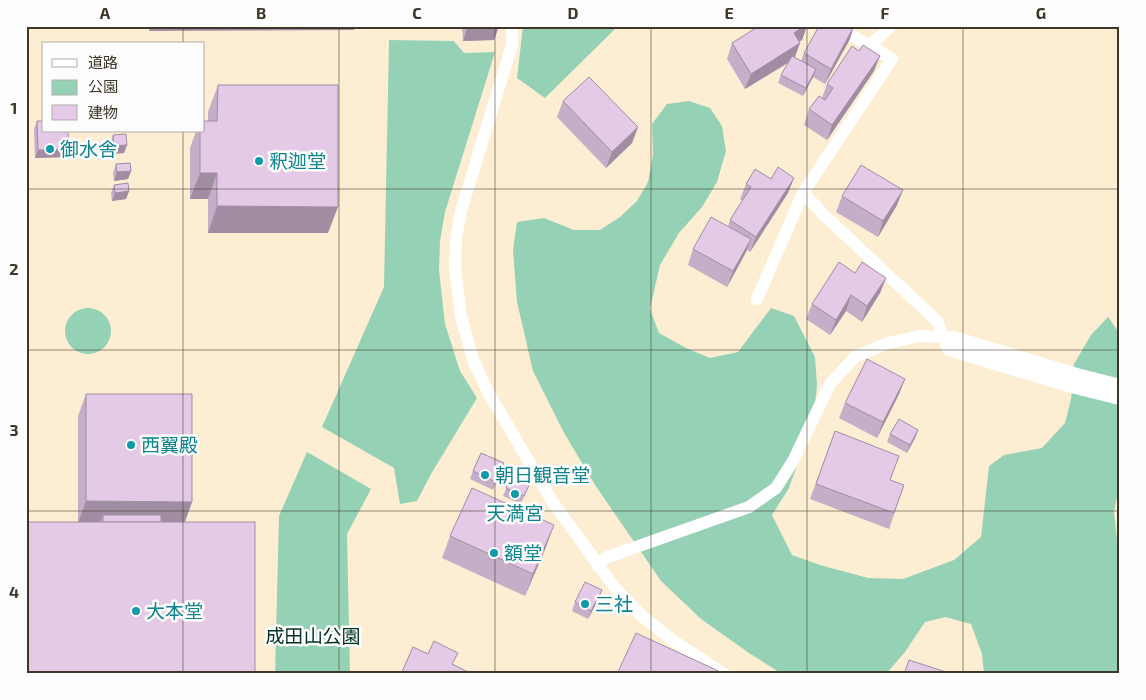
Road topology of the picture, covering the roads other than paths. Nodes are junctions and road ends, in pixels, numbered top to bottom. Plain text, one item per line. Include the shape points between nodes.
1 (512, 26) edge
2 (835, 26) edge
3 (891, 26) edge
4 (870, 46) junction
5 (803, 193) junction
6 (757, 300) dead end
7 (948, 340) junction
8 (1120, 392) edge
9 (598, 566) junction
10 (724, 674) edge

1 - 9 lane via 512,45 461,211 456,238 454,267 461,317 474,362 488,392 552,501
2 - 4 lane
3 - 4 lane
4 - 5 lane via 892,59
5 - 6 lane
5 - 7 lane via 937,321
7 - 8 street
7 - 9 lane via 920,336 888,343 855,357 830,384 793,461 776,488 749,507 605,558
9 - 10 lane via 643,617

